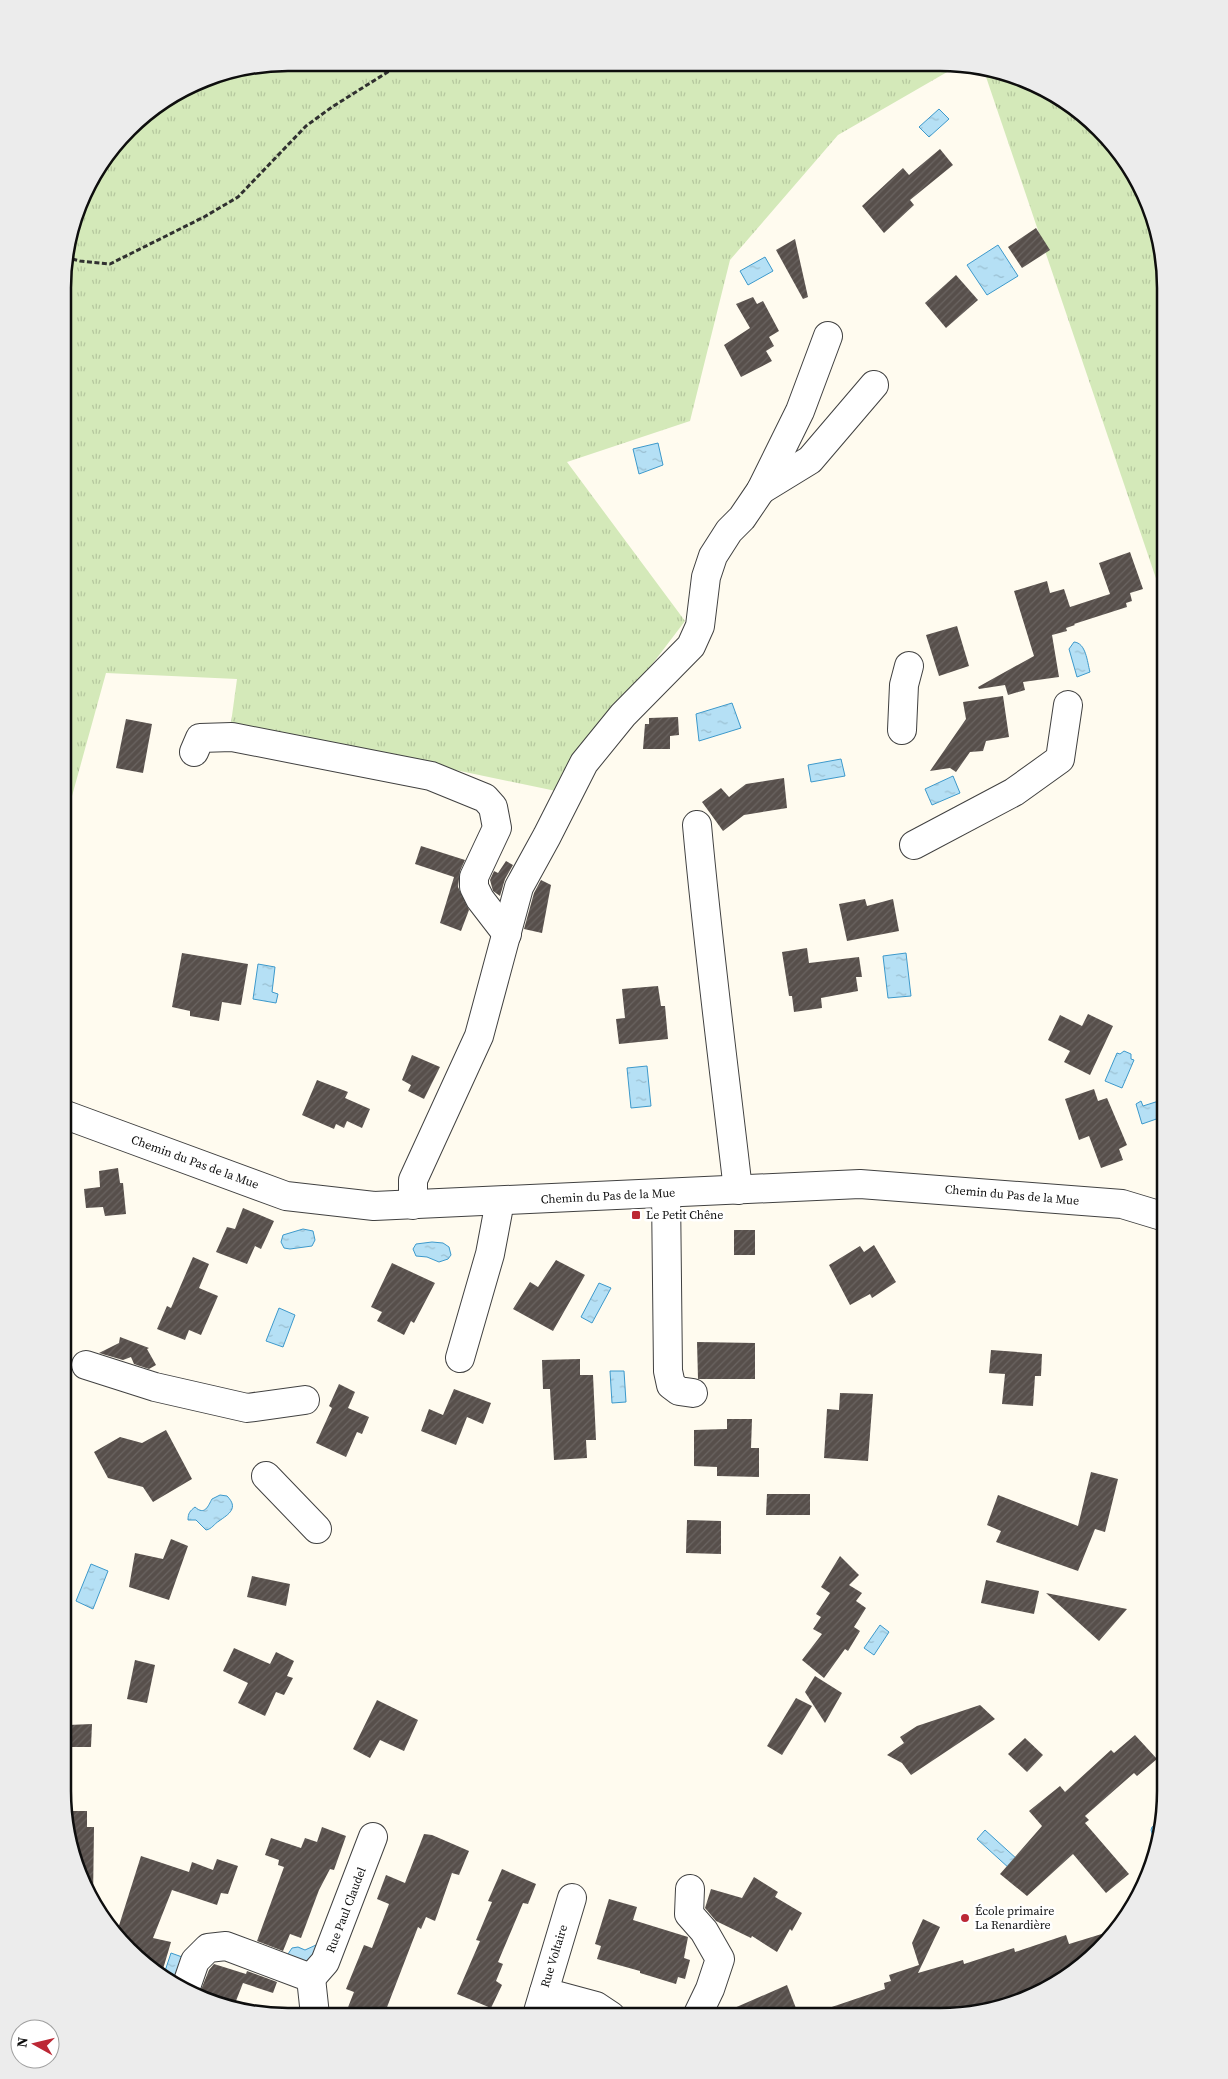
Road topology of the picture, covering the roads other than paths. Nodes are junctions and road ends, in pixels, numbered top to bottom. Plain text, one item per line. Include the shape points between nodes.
1 (828, 336) dead end
2 (874, 385) dead end
3 (761, 490) junction
4 (909, 666) dead end
5 (1068, 705) dead end
6 (902, 730) dead end
7 (194, 752) dead end
8 (697, 825) dead end
9 (914, 845) dead end
10 (507, 934) junction
11 (71, 1117) edge
12 (738, 1190) junction
13 (666, 1193) junction
14 (500, 1201) junction
15 (413, 1205) junction
16 (1157, 1215) edge
17 (460, 1358) dead end
18 (86, 1365) dead end
19 (692, 1393) dead end
20 (305, 1400) dead end
21 (266, 1476) dead end
22 (317, 1529) dead end
23 (373, 1837) dead end
24 (690, 1889) dead end
25 (572, 1898) dead end
26 (311, 1978) junction
27 (188, 1983) edge
28 (540, 2004) edge
29 (313, 2008) edge
30 (599, 2008) edge
31 (701, 2008) edge

1 - 3 street via 800,412
2 - 3 street via 810,460
3 - 10 street via 713,556 706,577 700,626 691,646 623,715 584,763 519,887
4 - 6 street via 904,685
5 - 9 street via 1060,759 1014,792
7 - 10 street via 200,738 232,737 431,776 485,798 493,807 497,828 474,877 474,887
8 - 12 street
10 - 15 street via 479,1036 413,1180
11 - 15 street, Chemin du Pas de la Mue via 286,1196 374,1206
12 - 13 street, Chemin du Pas de la Mue
12 - 16 street, Chemin du Pas de la Mue via 860,1184 924,1187 1122,1204
13 - 14 street, Chemin du Pas de la Mue
13 - 19 street via 668,1371 671,1385 679,1391
14 - 15 street, Chemin du Pas de la Mue
14 - 17 street via 490,1254
18 - 20 street via 155,1387 247,1408
21 - 22 street
23 - 26 street, Rue Paul Claudel via 325,1962
24 - 31 street via 689,1914 704,1931 720,1959
25 - 28 street, Rue Voltaire
26 - 27 street via 226,1946 208,1948 196,1962
26 - 29 street
28 - 30 street

